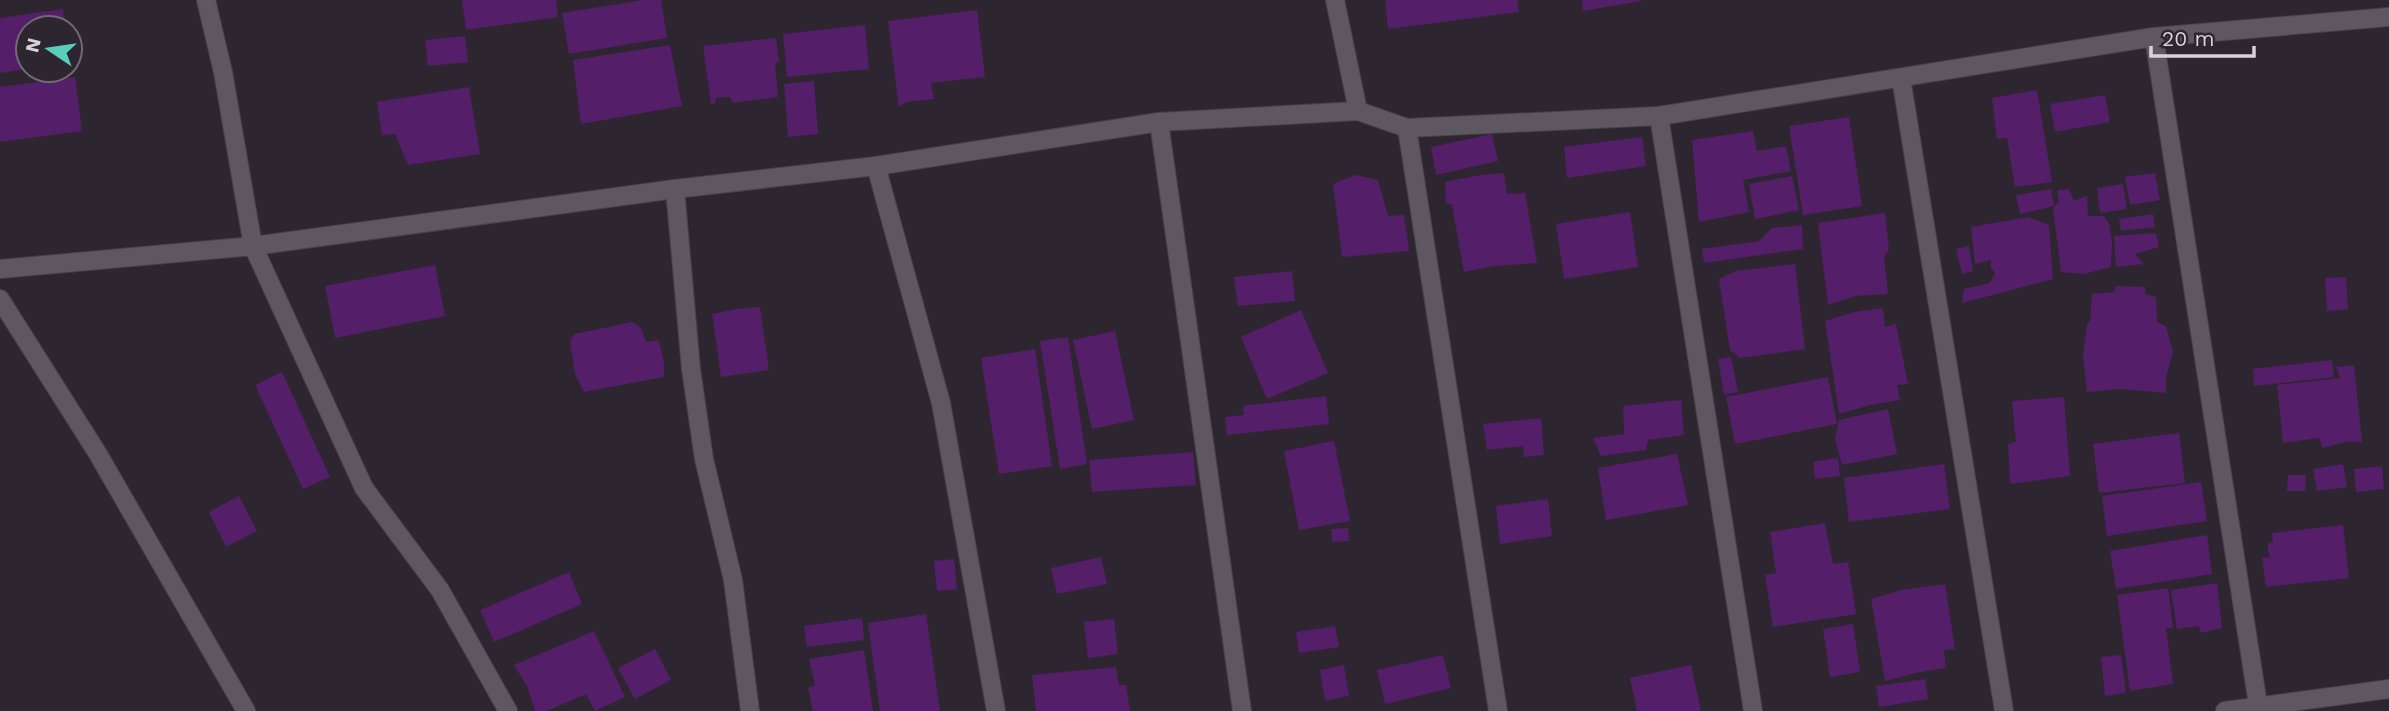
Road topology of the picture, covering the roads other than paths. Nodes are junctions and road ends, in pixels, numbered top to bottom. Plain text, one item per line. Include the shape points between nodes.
1 (206, 0) edge
2 (1335, 0) edge
3 (2389, 18) edge
4 (2154, 37) junction
5 (1901, 78) junction
6 (1358, 111) junction
7 (1659, 116) junction
8 (1159, 122) junction
9 (1407, 128) junction
10 (876, 166) junction
11 (675, 189) junction
12 (253, 246) junction
13 (0, 269) edge
14 (0, 299) edge
15 (2389, 689) edge
16 (2259, 708) edge
17 (246, 711) edge
18 (508, 711) edge
19 (750, 711) edge
20 (996, 711) edge
21 (1242, 711) edge
22 (1498, 711) edge
23 (1753, 711) edge
24 (2004, 711) edge
25 (2225, 711) edge

1 - 12 street
2 - 6 street
3 - 4 street
4 - 5 street
4 - 16 street
5 - 7 street
5 - 24 street
6 - 8 street
6 - 9 street
7 - 9 street
7 - 23 street
8 - 10 street
8 - 21 street
9 - 22 street
10 - 11 street
10 - 20 street via 941,403
11 - 12 street
11 - 19 street via 691,369 704,459 733,580
12 - 13 street
12 - 18 street via 364,488 440,590
14 - 17 street via 98,454
15 - 16 street
16 - 25 street

